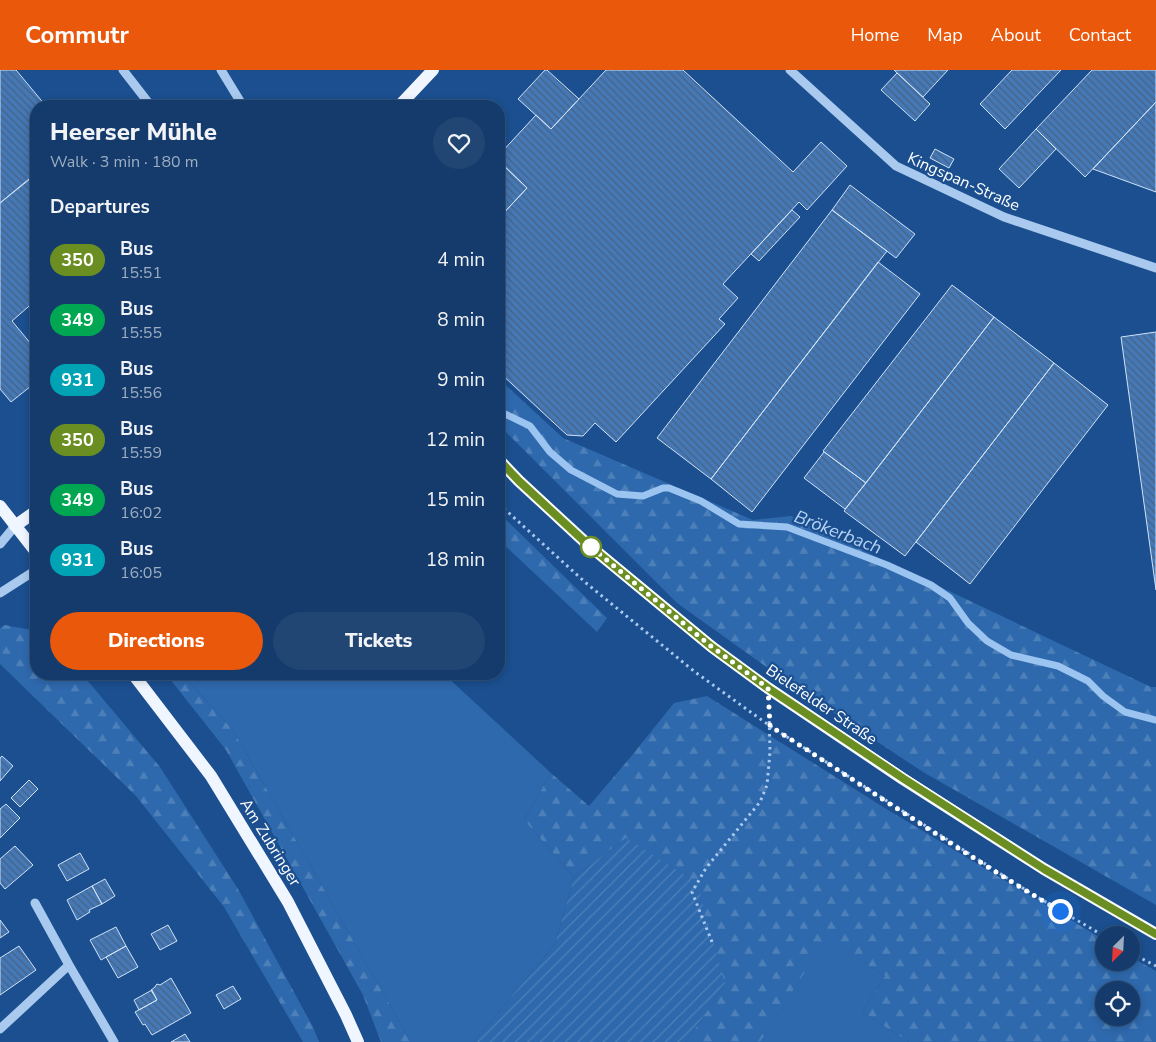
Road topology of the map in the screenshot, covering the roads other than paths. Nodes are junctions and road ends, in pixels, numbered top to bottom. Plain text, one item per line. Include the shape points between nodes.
1 (124, 70) edge
2 (221, 70) edge
3 (433, 70) edge
4 (790, 70) edge
5 (146, 100) edge
6 (239, 100) edge
7 (405, 100) edge
8 (1156, 268) edge
9 (505, 466) edge
10 (0, 506) edge
11 (30, 515) edge
12 (15, 526) junction
13 (0, 544) edge
14 (30, 545) edge
15 (30, 574) edge
16 (0, 593) edge
17 (138, 680) edge
18 (35, 903) dead end
19 (1156, 934) edge
20 (68, 965) junction
21 (0, 1029) edge
22 (114, 1042) edge
23 (358, 1042) edge

1 - 5 street
2 - 6 street
3 - 7 main road
4 - 8 street, Kingspan-Straße via 896,166 1004,217
9 - 19 main road, Bielefelder Straße via 592,548 712,647 768,688 1036,864
10 - 12 main road
11 - 12 main road
12 - 13 street
12 - 14 main road
15 - 16 street
17 - 23 main road, Am Zubringer via 211,776 288,902
18 - 20 street
20 - 21 street
20 - 22 street

